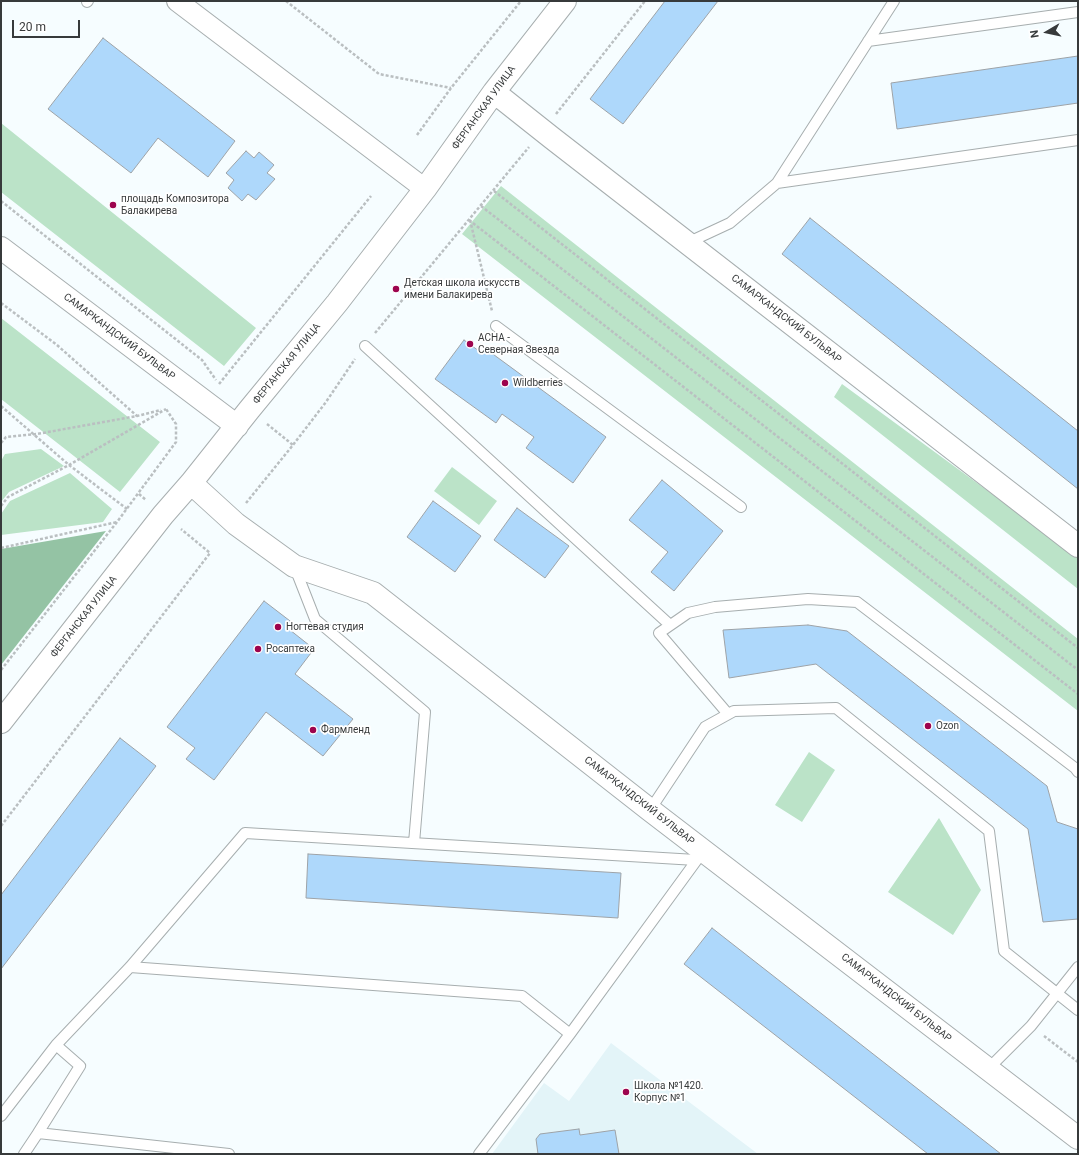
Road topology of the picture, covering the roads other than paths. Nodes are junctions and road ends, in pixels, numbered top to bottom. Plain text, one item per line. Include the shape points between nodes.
1 (177, 1) edge
2 (565, 1) edge
3 (894, 1) edge
4 (1078, 12) edge
5 (868, 41) junction
6 (494, 92) junction
7 (1078, 140) edge
8 (777, 183) junction
9 (425, 189) junction
10 (687, 243) junction
11 (1, 248) edge
12 (496, 326) road end
13 (365, 346) dead end
14 (237, 426) junction
15 (191, 483) junction
16 (741, 508) dead end
17 (1078, 546) edge
18 (294, 566) junction
19 (670, 625) junction
20 (728, 714) junction
21 (1, 722) edge
22 (1078, 772) edge
23 (650, 810) junction
24 (414, 843) junction
25 (700, 855) junction
26 (130, 967) junction
27 (1078, 967) edge
28 (1057, 994) junction
29 (1078, 1010) edge
30 (570, 1034) junction
31 (56, 1045) junction
32 (988, 1069) junction
33 (1, 1116) edge
34 (38, 1133) junction
35 (1078, 1138) edge
36 (24, 1154) edge
37 (229, 1154) edge
38 (478, 1154) edge

1 - 9 street
2 - 6 street, ФЕРГАНСКАЯ УЛИЦА
3 - 5 lane
4 - 5 lane
5 - 8 lane
6 - 9 street, ФЕРГАНСКАЯ УЛИЦА
6 - 10 street, САМАРКАНДСКИЙ БУЛЬВАР
7 - 8 lane
8 - 10 lane via 730,223
9 - 14 street, ФЕРГАНСКАЯ УЛИЦА via 338,303
10 - 17 street, САМАРКАНДСКИЙ БУЛЬВАР
11 - 14 street, САМАРКАНДСКИЙ БУЛЬВАР
12 - 16 lane
13 - 19 lane
14 - 15 street, ФЕРГАНСКАЯ УЛИЦА
15 - 18 street, САМАРКАНДСКИЙ БУЛЬВАР via 236,524
15 - 21 street, ФЕРГАНСКАЯ УЛИЦА via 163,515
18 - 23 street, САМАРКАНДСКИЙ БУЛЬВАР via 373,593
18 - 24 lane via 315,618 425,712
19 - 20 lane via 659,633
19 - 22 lane via 688,613 715,607 808,599 857,602
20 - 23 lane via 705,727
20 - 28 lane via 734,711 836,708 989,831 1004,951
23 - 25 street, САМАРКАНДСКИЙ БУЛЬВАР
24 - 25 lane
24 - 26 lane via 244,833
25 - 30 lane
25 - 32 street, САМАРКАНДСКИЙ БУЛЬВАР
26 - 30 lane via 522,996
26 - 31 lane
27 - 28 lane
28 - 29 lane
28 - 32 lane
30 - 38 lane
31 - 33 lane
31 - 34 lane via 80,1066
32 - 35 street, САМАРКАНДСКИЙ БУЛЬВАР
34 - 36 lane
34 - 37 lane

